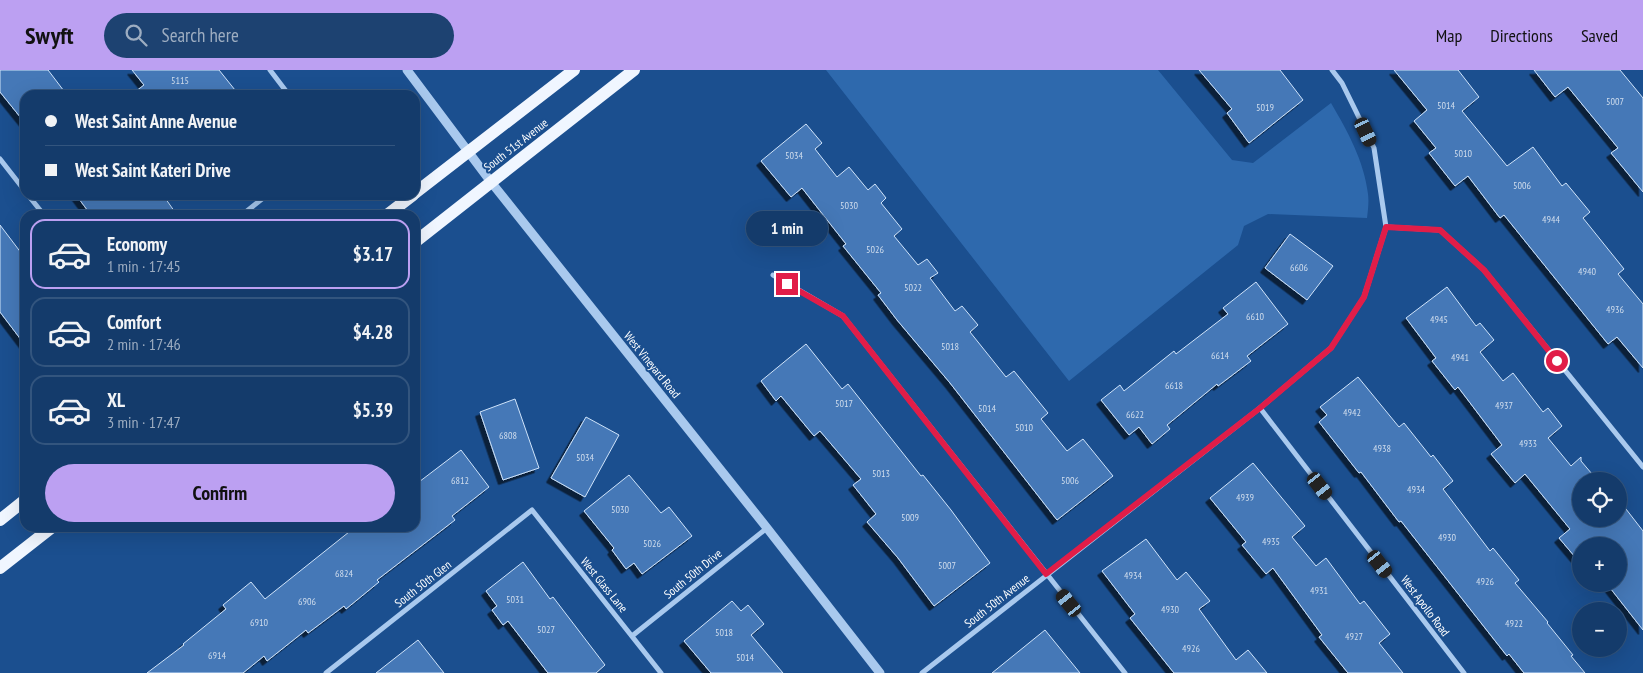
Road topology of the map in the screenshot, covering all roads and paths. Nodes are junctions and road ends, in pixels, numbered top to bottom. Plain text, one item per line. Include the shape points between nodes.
1 (270, 70) edge
2 (407, 70) edge
3 (574, 70) edge
4 (634, 70) edge
5 (1332, 70) edge
6 (285, 90) edge
7 (468, 152) junction
8 (0, 159) edge
9 (491, 182) junction
10 (20, 185) edge
11 (420, 189) edge
12 (32, 200) edge
13 (261, 200) edge
14 (407, 200) edge
15 (40, 210) edge
16 (248, 210) edge
17 (394, 210) edge
18 (1386, 227) junction
19 (420, 238) edge
20 (773, 275) dead end
21 (1260, 408) junction
22 (1643, 467) edge
23 (20, 504) edge
24 (532, 510) joint
25 (0, 520) edge
26 (767, 528) junction
27 (46, 532) edge
28 (0, 568) edge
29 (1046, 574) junction
30 (632, 636) junction
31 (326, 673) edge
32 (661, 673) edge
33 (880, 673) edge
34 (922, 673) edge
35 (1125, 673) edge
36 (1464, 673) edge

1 - 6 street
2 - 7 street, West Vineyard Road
3 - 7 main road, South 51st Avenue
4 - 9 main road, South 51st Avenue
5 - 18 street via 1342,83 1374,148
7 - 9 street, West Vineyard Road
7 - 11 main road, South 51st Avenue
8 - 10 street
9 - 19 main road, South 51st Avenue
9 - 26 street, West Vineyard Road
12 - 15 street
13 - 16 street
14 - 17 main road, South 51st Avenue
18 - 21 street, South 50th Avenue via 1364,297 1331,348
18 - 22 street via 1440,230 1484,270
20 - 29 street via 843,316
21 - 29 street, South 50th Avenue
21 - 36 street, West Apollo Road
23 - 25 main road
24 - 30 street, West Glass Lane
24 - 31 street, South 50th Glen
26 - 30 street, South 50th Drive
26 - 33 street, West Vineyard Road
27 - 28 main road
29 - 34 street, South 50th Avenue
29 - 35 street
30 - 32 street, West Glass Lane

